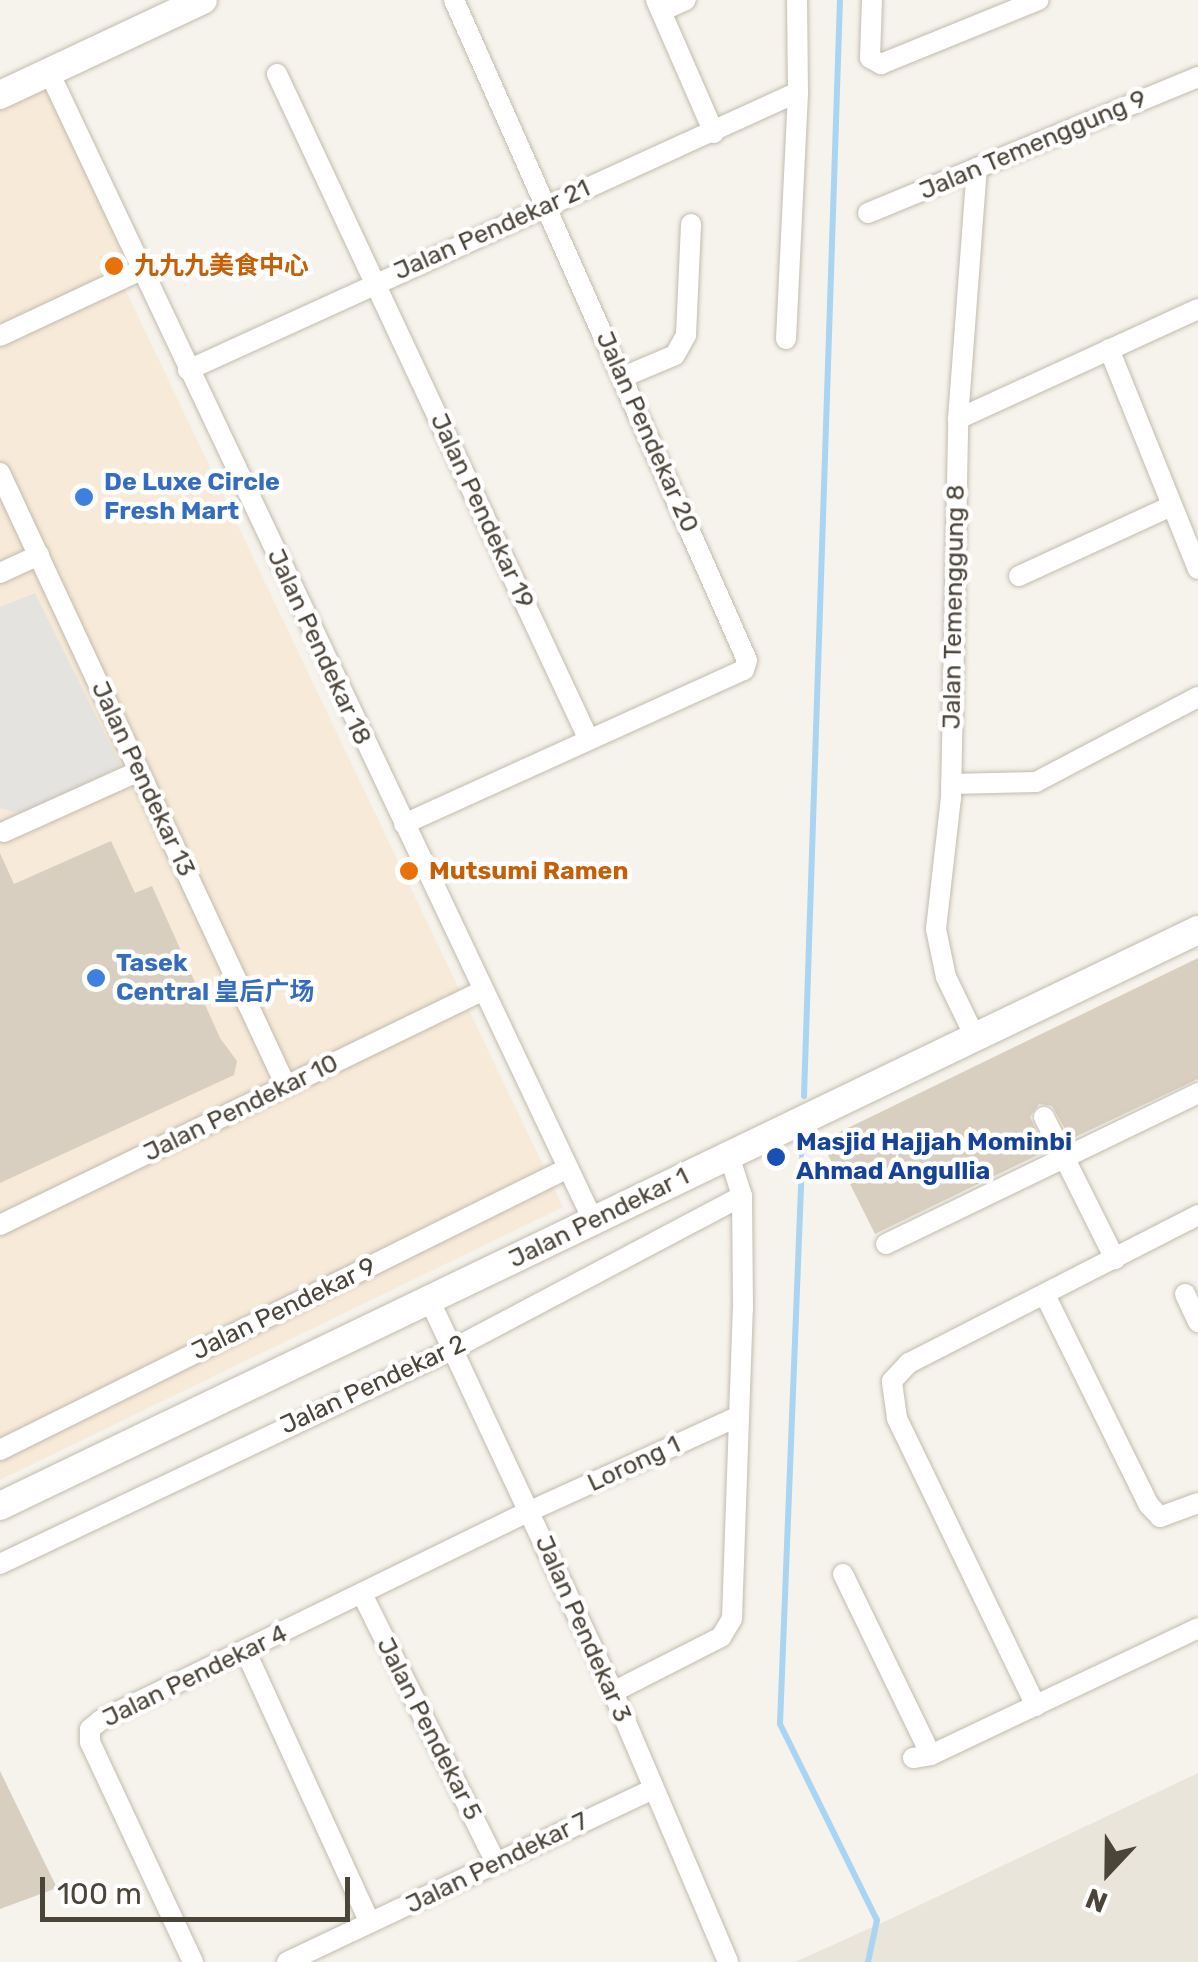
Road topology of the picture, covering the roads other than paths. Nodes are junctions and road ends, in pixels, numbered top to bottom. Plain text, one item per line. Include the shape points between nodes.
1 (204, 0) edge
2 (454, 0) edge
3 (686, 0) edge
4 (797, 0) edge
5 (872, 0) edge
6 (1039, 0) edge
7 (658, 5) edge
8 (49, 72) junction
9 (277, 74) dead end
10 (1198, 76) edge
11 (798, 92) junction
12 (0, 94) edge
13 (714, 133) junction
14 (977, 168) junction
15 (545, 206) junction
16 (868, 213) dead end
17 (690, 224) dead end
18 (141, 270) junction
19 (376, 283) junction
20 (1198, 309) edge
21 (0, 336) edge
22 (786, 338) dead end
23 (1109, 350) junction
24 (188, 370) junction
25 (623, 378) junction
26 (958, 418) junction
27 (0, 473) edge
28 (1169, 507) junction
29 (39, 555) junction
30 (1198, 569) edge
31 (0, 573) edge
32 (1019, 576) dead end
33 (1198, 697) edge
34 (588, 738) junction
35 (139, 771) junction
36 (951, 784) junction
37 (404, 824) junction
38 (4, 832) dead end
39 (1198, 930) edge
40 (482, 990) junction
41 (974, 1037) junction
42 (286, 1086) junction
43 (1198, 1093) edge
44 (1044, 1117) dead end
45 (729, 1155) junction
46 (1065, 1158) junction
47 (568, 1168) junction
48 (742, 1196) junction
49 (1198, 1215) edge
50 (594, 1220) junction
51 (0, 1225) edge
52 (886, 1244) dead end
53 (1115, 1259) junction
54 (1185, 1294) dead end
55 (1044, 1296) junction
56 (430, 1299) junction
57 (1198, 1322) edge
58 (453, 1348) junction
59 (737, 1416) junction
60 (0, 1450) edge
61 (2, 1501) edge
62 (1198, 1503) edge
63 (530, 1511) junction
64 (0, 1564) edge
65 (844, 1574) dead end
66 (362, 1594) junction
67 (1198, 1628) edge
68 (245, 1650) junction
69 (613, 1692) junction
70 (1036, 1706) junction
71 (653, 1789) junction
72 (496, 1863) junction
73 (370, 1924) junction
74 (193, 1962) edge
75 (287, 1962) edge
76 (728, 1962) edge

1 - 8 street
2 - 15 street, Jalan Pendekar 20
3 - 7 street
4 - 11 street
5 - 6 street via 870,58 881,64
7 - 13 street
8 - 12 street
8 - 18 street, Jalan Pendekar 18
9 - 19 street, Jalan Pendekar 19
10 - 14 street, Jalan Temenggung 9
11 - 13 street, Jalan Pendekar 21
11 - 22 street
13 - 15 street, Jalan Pendekar 21
14 - 16 street, Jalan Temenggung 9
14 - 26 street, Jalan Temenggung 8
15 - 19 street, Jalan Pendekar 21
15 - 25 street, Jalan Pendekar 20
17 - 25 street via 686,335 674,355
18 - 21 street
18 - 24 street, Jalan Pendekar 18
19 - 24 street, Jalan Pendekar 21
19 - 34 street, Jalan Pendekar 19
20 - 23 street
23 - 26 street
23 - 28 street
24 - 37 street, Jalan Pendekar 18
25 - 34 street, Jalan Pendekar 20 via 747,660 744,670
26 - 36 street, Jalan Temenggung 8
27 - 29 street, Jalan Pendekar 13
28 - 30 street
28 - 32 street
29 - 31 street
29 - 35 street, Jalan Pendekar 13
33 - 36 street via 1036,782
34 - 37 street
35 - 38 street
35 - 42 street, Jalan Pendekar 13
36 - 41 street, Jalan Temenggung 8 via 936,929 946,977
37 - 40 street, Jalan Pendekar 18
39 - 41 street, Jalan Pendekar 1
40 - 42 street, Jalan Pendekar 10
40 - 47 street, Jalan Pendekar 18
41 - 45 street, Jalan Pendekar 1
42 - 51 street, Jalan Pendekar 10
43 - 46 street
44 - 46 street
45 - 48 street
45 - 50 street, Jalan Pendekar 1
46 - 52 street
46 - 53 street
47 - 50 street, Jalan Pendekar 18
47 - 60 street, Jalan Pendekar 9
48 - 58 street, Jalan Pendekar 2
48 - 59 street
49 - 53 street
50 - 56 street, Jalan Pendekar 1
53 - 55 street
54 - 57 street
55 - 62 street via 1149,1505 1160,1516
55 - 70 street via 909,1363 892,1381 897,1418
56 - 58 street, Jalan Pendekar 3
56 - 61 street, Jalan Pendekar 1
58 - 63 street, Jalan Pendekar 3
58 - 64 street, Jalan Pendekar 2
59 - 63 street, Lorong 1
59 - 69 street via 732,1619 727,1630
63 - 66 street, Jalan Pendekar 4
63 - 69 street, Jalan Pendekar 3
65 - 70 street via 922,1756
66 - 68 street, Jalan Pendekar 4
66 - 72 street, Jalan Pendekar 5
67 - 70 street
68 - 73 street
68 - 74 street, Jalan Pendekar 4 via 90,1729 90,1742
69 - 71 street, Jalan Pendekar 3
71 - 72 street, Jalan Pendekar 7
71 - 76 street, Jalan Pendekar 3
72 - 73 street, Jalan Pendekar 7
73 - 75 street, Jalan Pendekar 7

